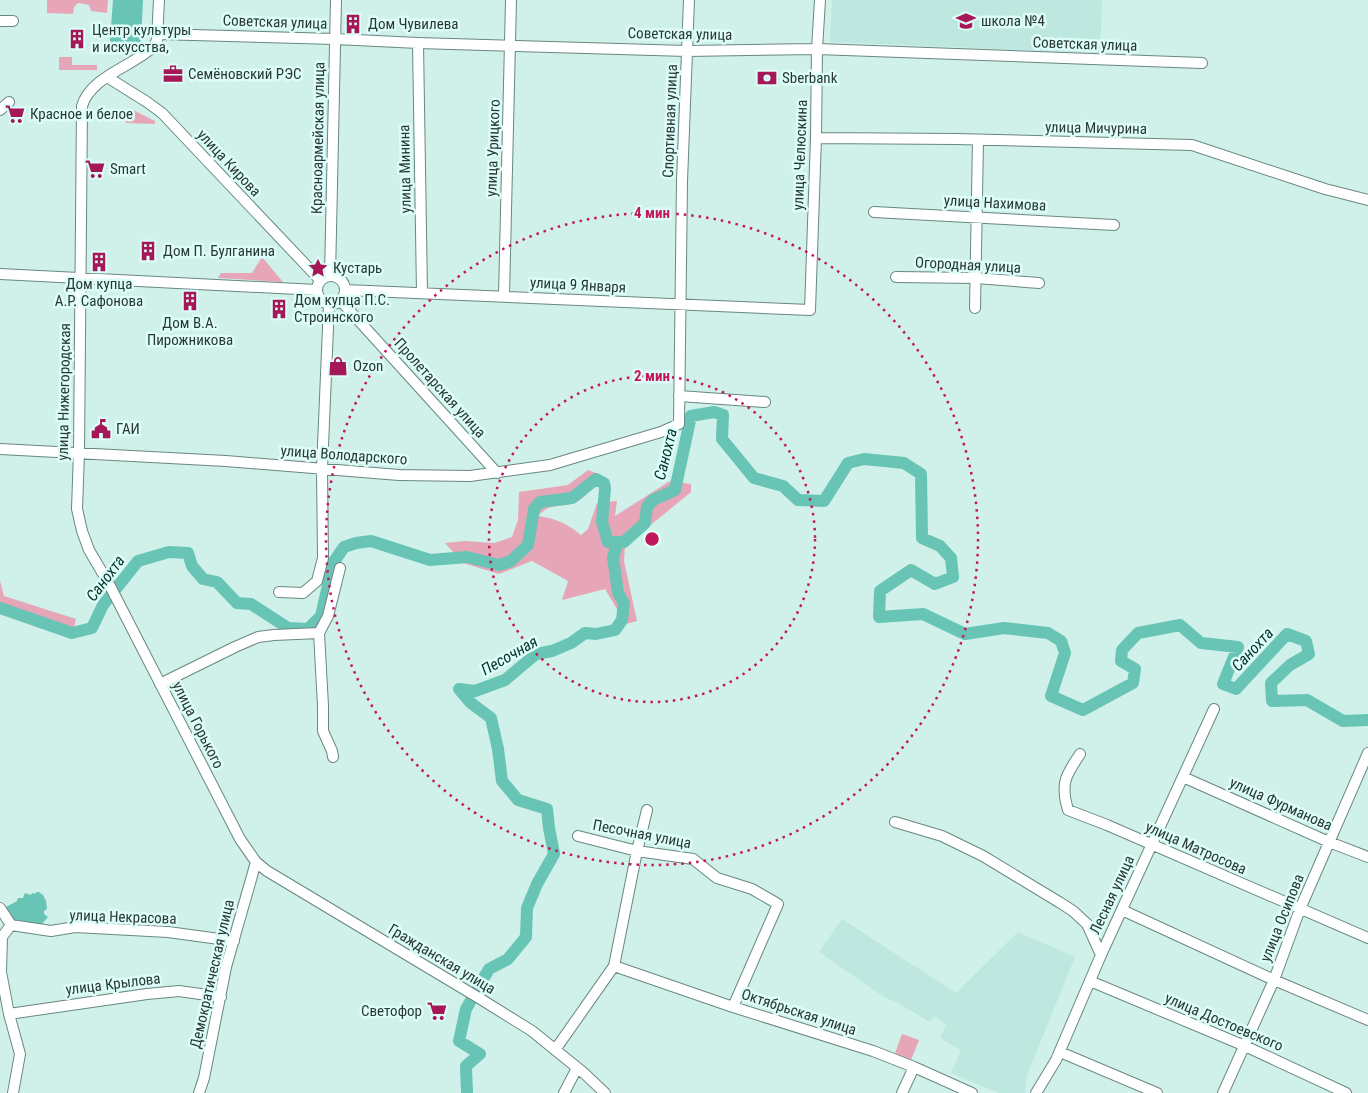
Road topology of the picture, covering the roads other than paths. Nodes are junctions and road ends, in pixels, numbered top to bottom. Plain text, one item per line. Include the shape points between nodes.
1 (159, 0) edge
2 (336, 0) edge
3 (511, 0) edge
4 (689, 0) edge
5 (820, 0) edge
6 (0, 21) edge
7 (13, 21) dead end
8 (157, 34) junction
9 (335, 39) junction
10 (418, 43) junction
11 (511, 46) junction
12 (817, 49) junction
13 (687, 51) junction
14 (1202, 63) dead end
15 (105, 79) junction
16 (9, 102) dead end
17 (0, 110) edge
18 (816, 138) junction
19 (978, 140) junction
20 (1368, 200) edge
21 (874, 212) dead end
22 (977, 217) junction
23 (1114, 225) dead end
24 (0, 274) edge
25 (896, 277) dead end
26 (80, 278) junction
27 (976, 278) junction
28 (322, 282) junction
29 (1039, 283) dead end
30 (345, 290) junction
31 (422, 293) junction
32 (504, 296) junction
33 (340, 300) junction
34 (329, 304) junction
35 (680, 305) junction
36 (975, 308) dead end
37 (810, 310) joint
38 (679, 396) junction
39 (765, 402) dead end
40 (679, 424) joint
41 (0, 449) edge
42 (79, 452) junction
43 (322, 469) junction
44 (497, 473) junction
45 (340, 568) dead end
46 (279, 592) dead end
47 (117, 600) joint
48 (319, 633) junction
49 (160, 684) junction
50 (1214, 709) dead end
51 (1368, 753) edge
52 (1080, 754) dead end
53 (333, 757) dead end
54 (1183, 777) junction
55 (647, 810) dead end
56 (895, 822) dead end
57 (578, 836) dead end
58 (1330, 842) junction
59 (1152, 844) junction
60 (637, 851) junction
61 (1368, 857) edge
62 (256, 862) junction
63 (0, 908) edge
64 (1300, 909) junction
65 (1122, 910) junction
66 (11, 926) junction
67 (1368, 938) edge
68 (234, 941) junction
69 (1101, 955) junction
70 (614, 966) junction
71 (1274, 980) junction
72 (1090, 981) junction
73 (221, 997) junction
74 (733, 1007) junction
75 (9, 1014) junction
76 (1368, 1020) edge
77 (1245, 1046) junction
78 (555, 1050) junction
79 (1060, 1052) junction
80 (914, 1067) junction
81 (577, 1068) junction
82 (12, 1093) edge
83 (199, 1093) edge
84 (564, 1093) edge
85 (605, 1093) edge
86 (902, 1093) edge
87 (972, 1093) edge
88 (1036, 1093) edge
89 (1157, 1093) edge
90 (1223, 1093) edge
91 (1346, 1093) edge

1 - 8 street
2 - 9 street, Красноармейская улица
3 - 11 street, улица Урицкого
4 - 13 street, Спортивная улица
5 - 12 street, улица Челюскина
6 - 7 street
8 - 9 street, Советская улица
8 - 15 street, улица Нижегородская via 152,48
9 - 10 street, Советская улица
9 - 28 street, Красноармейская улица
10 - 11 street, Советская улица
10 - 31 street, улица Минина
11 - 13 street, Советская улица
11 - 32 street, улица Урицкого
12 - 13 street, Советская улица
12 - 14 street, Советская улица
12 - 18 street, улица Челюскина
13 - 35 street, Спортивная улица
15 - 26 street, улица Нижегородская via 91,90 82,106
15 - 28 street, улица Кирова via 162,113
16 - 17 street
18 - 19 street, улица Мичурина
18 - 37 street, улица Челюскина
19 - 20 street, улица Мичурина via 1192,145
19 - 22 street
21 - 22 street, улица Нахимова
22 - 23 street, улица Нахимова
22 - 27 street
24 - 26 street
25 - 27 street, Огородная улица
26 - 28 street
26 - 42 street, улица Нижегородская
27 - 29 street, Огородная улица
27 - 36 street
28 - 30 street via 339,278
28 - 34 street via 319,298
30 - 31 street, улица 9 Января
30 - 33 street
31 - 32 street, улица 9 Января
32 - 35 street, улица 9 Января
33 - 34 street
33 - 44 street, Пролетарская улица
34 - 43 street
35 - 37 street, улица 9 Января
35 - 38 street, Спортивная улица
38 - 39 street
38 - 40 street, Спортивная улица
40 - 44 street, улица Володарского via 550,465
41 - 42 street, улица Володарского
42 - 43 street, улица Володарского
42 - 47 street, улица Нижегородская via 77,509 82,531
43 - 44 street, улица Володарского via 408,475
43 - 46 street via 323,558 317,580 303,593
45 - 48 street via 328,616
47 - 49 street, улица Горького
48 - 49 street via 258,637
48 - 53 street via 322,731
49 - 62 street, улица Горького via 240,839
50 - 54 street, Лесная улица
51 - 58 street, улица Осипова
52 - 59 street, улица Матросова via 1066,776 1064,798 1068,810
54 - 58 street, улица Фурманова
54 - 59 street, Лесная улица
55 - 60 street
56 - 69 street via 942,836 983,856 1073,911 1087,924
57 - 60 street, Песочная улица
58 - 61 street, улица Фурманова
58 - 64 street, улица Осипова
59 - 64 street, улица Матросова
59 - 65 street, Лесная улица
60 - 70 street
60 - 74 street, Песочная улица via 693,859 717,878 752,889 778,904
62 - 68 street, Демократическая улица
62 - 78 street, Гражданская улица via 532,1031
63 - 66 street
64 - 67 street, улица Матросова
64 - 71 street, улица Осипова
65 - 69 street, Лесная улица
65 - 71 street
66 - 68 street, улица Некрасова via 168,932
66 - 75 street via 2,936 1,972
68 - 73 street, Демократическая улица
69 - 72 street, Лесная улица
70 - 74 street, Октябрьская улица
70 - 78 street
71 - 76 street
71 - 77 street, улица Осипова
72 - 77 street, улица Достоевского
72 - 79 street, Лесная улица
73 - 75 street, улица Крылова via 179,991
73 - 83 street, Демократическая улица
74 - 80 street, Октябрьская улица
75 - 82 street via 20,1054
77 - 90 street, улица Осипова
77 - 91 street, улица Достоевского
78 - 81 street, Гражданская улица
79 - 88 street, Лесная улица
79 - 89 street
80 - 86 street
80 - 87 street, Октябрьская улица
81 - 84 street
81 - 85 street, Гражданская улица

